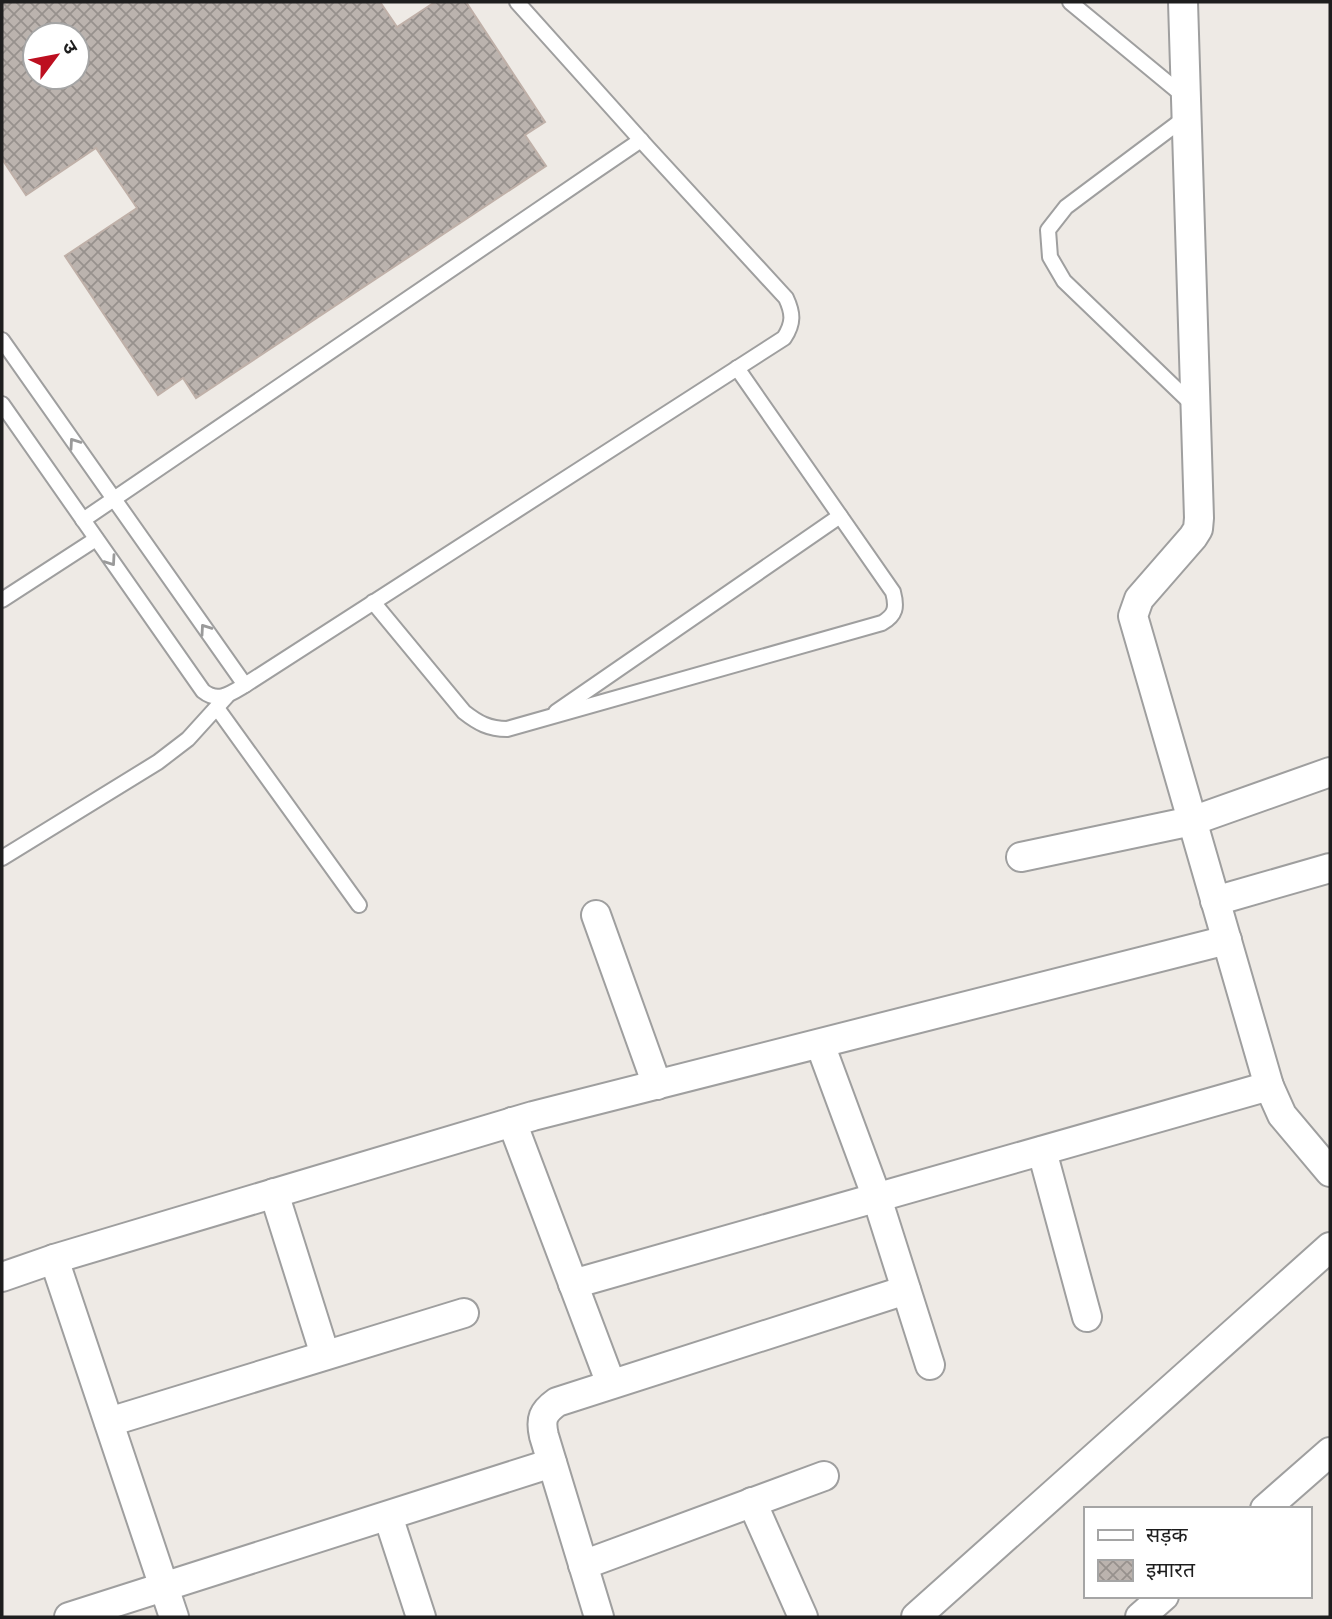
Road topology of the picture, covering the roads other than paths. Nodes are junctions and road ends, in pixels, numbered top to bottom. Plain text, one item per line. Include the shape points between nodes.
1 (517, 2) edge
2 (1070, 2) edge
3 (1183, 2) edge
4 (1187, 108) junction
5 (641, 140) junction
6 (2, 340) edge
7 (737, 368) junction
8 (2, 404) edge
9 (1196, 408) junction
10 (114, 499) junction
11 (840, 516) junction
12 (83, 520) junction
13 (96, 539) junction
14 (2, 600) edge
15 (373, 602) junction
16 (244, 685) junction
17 (228, 695) junction
18 (216, 708) junction
19 (547, 718) junction
20 (1330, 772) edge
21 (1192, 821) junction
22 (1021, 857) dead end
23 (2, 858) edge
24 (1330, 868) edge
25 (1215, 901) junction
26 (359, 905) dead end
27 (596, 915) dead end
28 (1227, 940) junction
29 (820, 1044) junction
30 (657, 1085) junction
31 (1269, 1086) junction
32 (512, 1122) junction
33 (1042, 1151) junction
34 (1330, 1172) edge
35 (274, 1194) junction
36 (877, 1198) junction
37 (1330, 1247) edge
38 (54, 1259) junction
39 (2, 1278) edge
40 (573, 1284) junction
41 (906, 1290) junction
42 (464, 1312) dead end
43 (1087, 1317) dead end
44 (325, 1355) junction
45 (930, 1365) dead end
46 (611, 1384) junction
47 (109, 1422) junction
48 (1330, 1452) edge
49 (552, 1463) junction
50 (824, 1476) dead end
51 (752, 1502) junction
52 (1267, 1507) edge
53 (388, 1516) junction
54 (583, 1565) junction
55 (164, 1587) junction
56 (1162, 1598) edge
57 (69, 1617) edge
58 (174, 1617) edge
59 (421, 1617) edge
60 (599, 1617) edge
61 (803, 1617) edge
62 (916, 1617) edge
63 (1140, 1617) edge

1 - 5 lane
2 - 4 lane
3 - 4 street
4 - 9 street
4 - 9 lane via 1066,207 1048,230 1050,257 1064,281
5 - 7 lane via 786,298 793,312 784,338
5 - 10 lane
10 -> 6 lane
7 - 11 lane
7 - 15 lane
8 - 12 lane
9 - 21 street via 1198,529 1139,599 1133,616
10 - 12 lane
16 -> 10 lane
11 - 19 lane
11 - 19 lane via 892,592 896,606 891,618
12 - 13 lane
13 - 14 lane
13 -> 17 lane via 202,691 210,697
15 - 16 lane
15 - 19 lane via 475,721 492,729 508,729
16 - 17 lane
17 - 18 lane
18 - 23 lane via 188,739 158,762
18 - 26 lane
20 - 21 street
21 - 22 street
21 - 25 street
24 - 25 street
25 - 28 street
27 - 30 street
28 - 29 street
28 - 31 street
29 - 30 street
29 - 36 street
30 - 32 street
31 - 33 street
31 - 34 street via 1282,1115
32 - 35 street
32 - 40 street
33 - 36 street
33 - 43 street
35 - 38 street
35 - 44 street
36 - 40 street
36 - 41 street
37 - 62 street
38 - 39 street
38 - 47 street
40 - 46 street
41 - 45 street
41 - 46 street
42 - 44 street
44 - 47 street
46 - 49 street via 546,1410 541,1422
47 - 55 street
48 - 52 street
49 - 53 street
49 - 54 street
50 - 51 street
51 - 54 street
51 - 61 street
53 - 55 street
53 - 59 street
54 - 60 street
55 - 57 street
55 - 58 street
56 - 63 street

